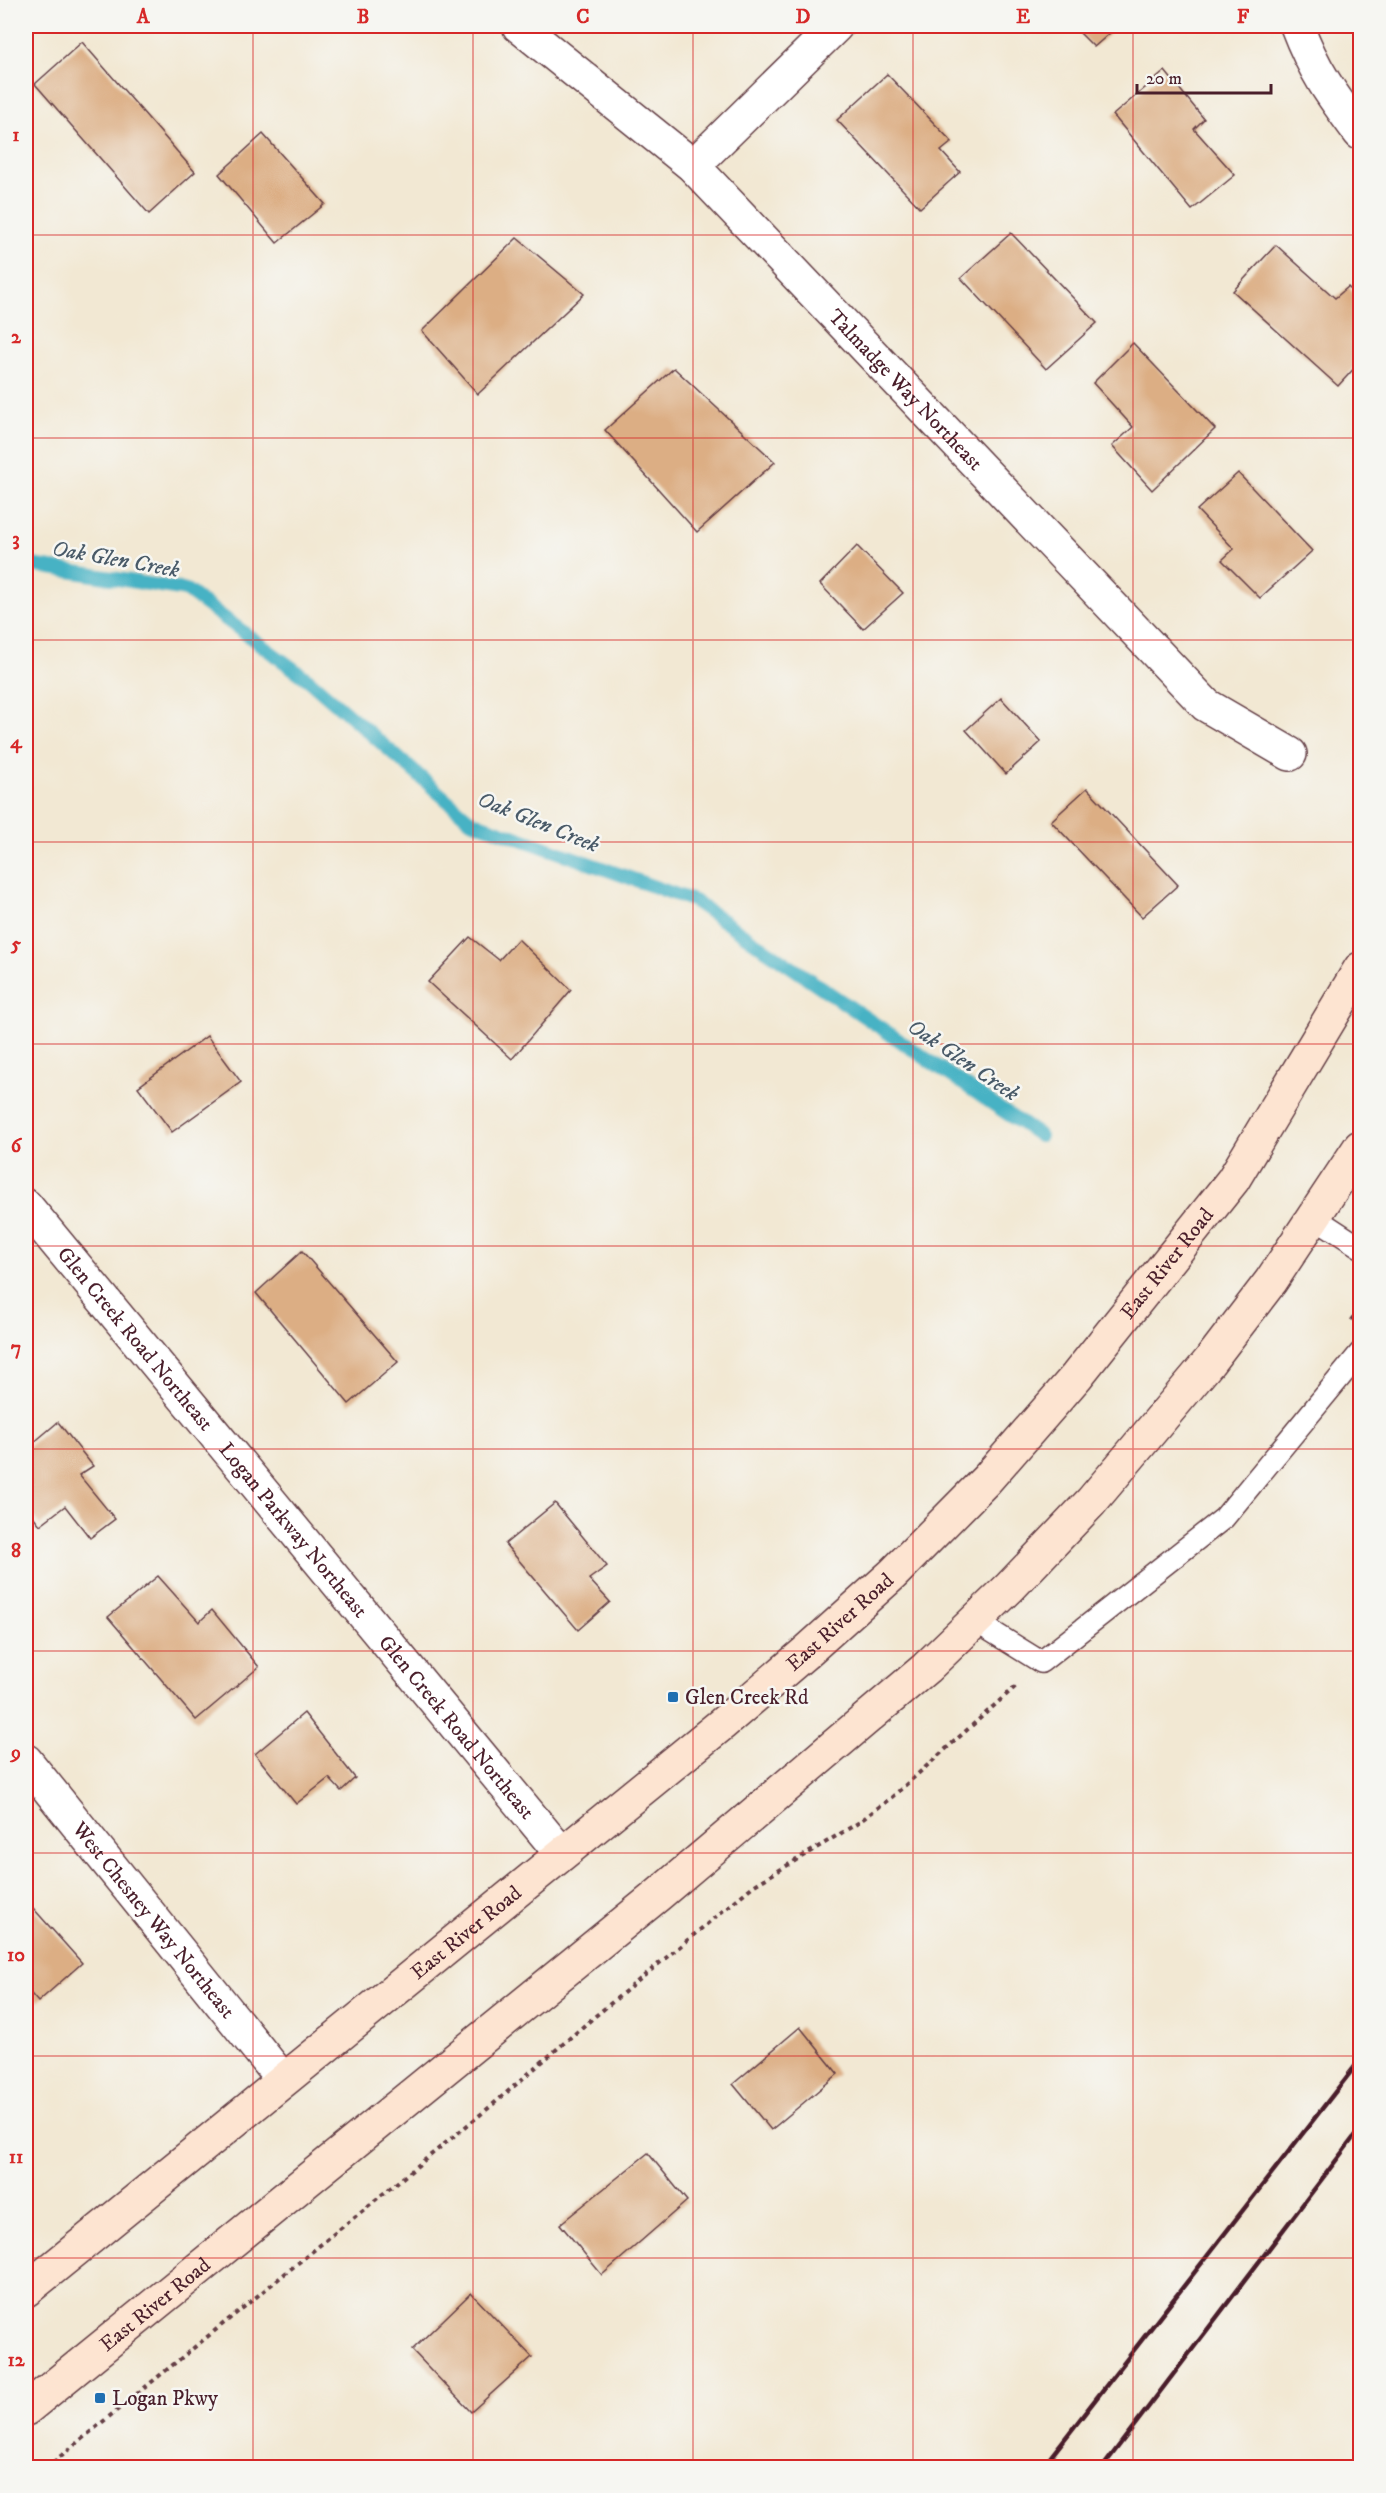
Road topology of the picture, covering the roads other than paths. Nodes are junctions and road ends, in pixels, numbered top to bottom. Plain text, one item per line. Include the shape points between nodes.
1 (519, 26) edge
2 (836, 26) edge
3 (1297, 26) edge
4 (1360, 133) edge
5 (693, 166) junction
6 (1290, 754) dead end
7 (1360, 969) edge
8 (1360, 1147) edge
9 (29, 1208) edge
10 (1314, 1217) junction
11 (1360, 1247) edge
12 (1360, 1353) edge
13 (975, 1621) junction
14 (26, 1761) edge
15 (561, 1853) junction
16 (283, 2080) junction
17 (26, 2290) edge
18 (26, 2409) edge

1 - 5 street, Talmadge Way Northeast
2 - 5 street
3 - 4 street via 1310,61
5 - 6 street, Talmadge Way Northeast via 1206,705
7 - 15 main road, East River Road via 1233,1180 1128,1314 987,1479 893,1574 805,1653
8 - 10 main road, East River Road
9 - 15 street, Glen Creek Road Northeast
10 - 11 lane
10 - 13 main road, East River Road via 1209,1362 1091,1502
12 - 13 lane via 1224,1518 1041,1662
13 - 18 main road, East River Road via 926,1668 658,1895
14 - 16 street, West Chesney Way Northeast
15 - 16 main road, East River Road
16 - 17 main road, East River Road

